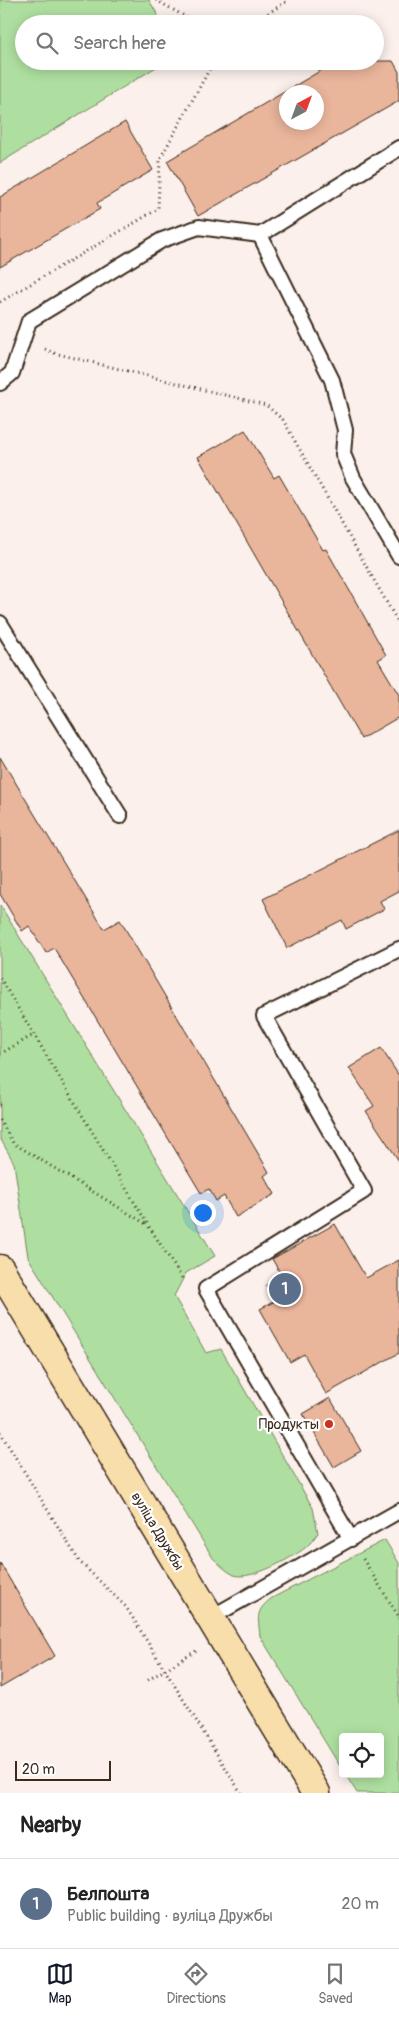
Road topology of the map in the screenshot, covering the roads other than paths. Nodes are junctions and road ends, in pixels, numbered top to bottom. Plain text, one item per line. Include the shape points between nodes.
1 (399, 148) edge
2 (260, 235) junction
3 (0, 383) edge
4 (399, 556) edge
5 (0, 623) edge
6 (120, 816) dead end
7 (399, 949) edge
8 (0, 1269) edge
9 (399, 1511) edge
10 (351, 1539) junction
11 (215, 1627) junction
12 (316, 1793) edge

1 - 2 lane
2 - 3 lane via 199,227 162,240 29,321 12,372
2 - 4 lane via 332,380 345,430 343,454 353,478
5 - 6 lane
7 - 10 lane via 264,1016 364,1191 206,1289
8 - 11 main road, вуліца Дружбы
9 - 10 lane
10 - 11 lane
11 - 12 main road, вуліца Дружбы

